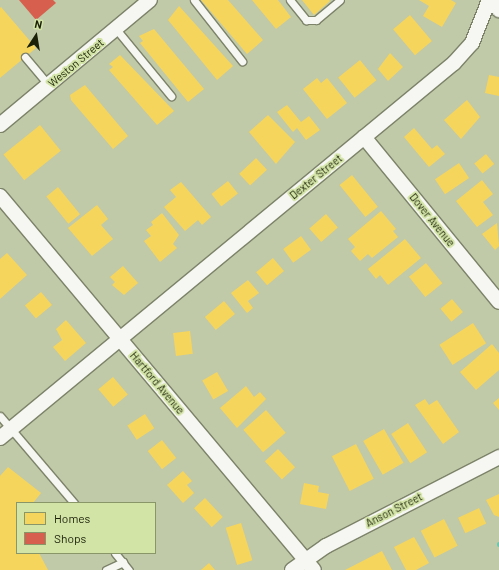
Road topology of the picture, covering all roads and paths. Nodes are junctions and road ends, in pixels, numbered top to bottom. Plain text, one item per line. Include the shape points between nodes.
1 (150, 0) edge
2 (194, 0) edge
3 (290, 0) edge
4 (340, 0) edge
5 (489, 0) edge
6 (495, 0) edge
7 (499, 10) edge
8 (116, 29) junction
9 (25, 57) dead end
10 (242, 61) dead end
11 (49, 86) junction
12 (171, 96) dead end
13 (0, 125) edge
14 (364, 137) junction
15 (0, 196) edge
16 (499, 302) edge
17 (122, 340) junction
18 (0, 416) edge
19 (13, 428) junction
20 (0, 438) edge
21 (499, 457) edge
22 (73, 502) edge
23 (116, 554) edge
24 (123, 562) junction
25 (310, 565) edge
26 (106, 570) edge
27 (129, 570) edge
28 (292, 570) edge

1 - 8 street, Weston Street
2 - 10 lane
3 - 4 lane via 306,20 316,20
5 - 14 street, Dexter Street via 481,27 468,49
6 - 7 street
8 - 11 street, Weston Street
8 - 12 lane
9 - 11 lane
11 - 13 street, Weston Street
14 - 16 street, Dover Avenue
14 - 17 street, Dexter Street
15 - 17 street, Hartford Avenue
17 - 19 street, Dexter Street
17 - 25 street, Hartford Avenue
18 - 19 lane
19 - 20 street, Dexter Street
19 - 22 lane
21 - 25 street, Anson Street
23 - 24 lane
24 - 26 lane
24 - 27 lane
25 - 28 street, Anson Street

